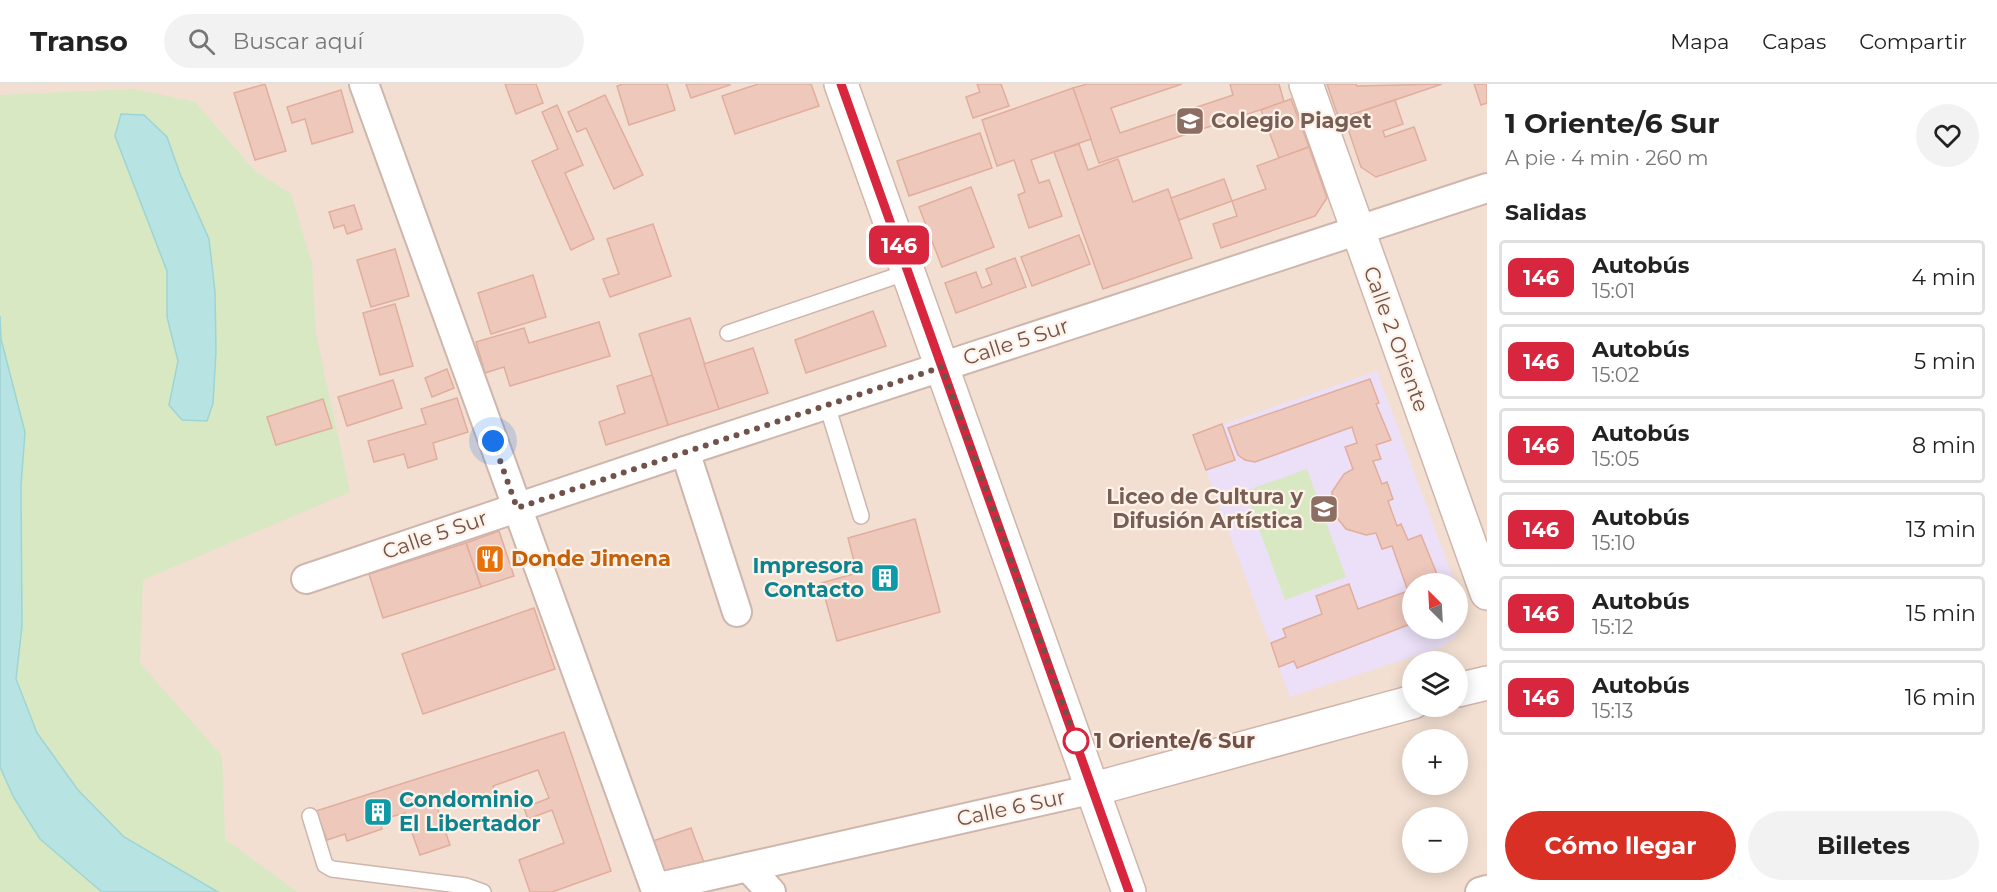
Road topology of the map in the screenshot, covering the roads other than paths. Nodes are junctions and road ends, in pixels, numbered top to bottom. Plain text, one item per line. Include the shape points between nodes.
1 (841, 84) edge
2 (1306, 84) edge
3 (369, 85) edge
4 (1487, 188) edge
5 (1356, 229) junction
6 (908, 272) junction
7 (728, 333) dead end
8 (942, 367) junction
9 (827, 405) junction
10 (685, 451) junction
11 (517, 508) junction
12 (861, 516) dead end
13 (306, 579) dead end
14 (1485, 584) edge
15 (737, 612) dead end
16 (1487, 682) edge
17 (1468, 687) edge
18 (1402, 705) edge
19 (1094, 789) junction
20 (310, 816) dead end
21 (748, 867) junction
22 (648, 890) edge
23 (1487, 890) edge
24 (483, 892) edge
25 (771, 892) edge
26 (1129, 892) edge
27 (1480, 892) edge

1 - 6 street
2 - 5 street, Calle 2 Oriente
3 - 11 street
4 - 5 street, Calle 5 Sur
5 - 8 street, Calle 5 Sur
5 - 14 street, Calle 2 Oriente
6 - 7 lane
6 - 8 street
8 - 9 street, Calle 5 Sur
8 - 19 street
9 - 10 street, Calle 5 Sur
9 - 12 lane
10 - 11 street, Calle 5 Sur
10 - 15 street
11 - 13 street, Calle 5 Sur
11 - 22 street
16 - 17 street
18 - 19 street, Calle 6 Sur
19 - 21 street, Calle 6 Sur
19 - 26 street
20 - 24 lane via 325,865 466,886
21 - 22 street, Calle 6 Sur
21 - 25 street
23 - 27 street

